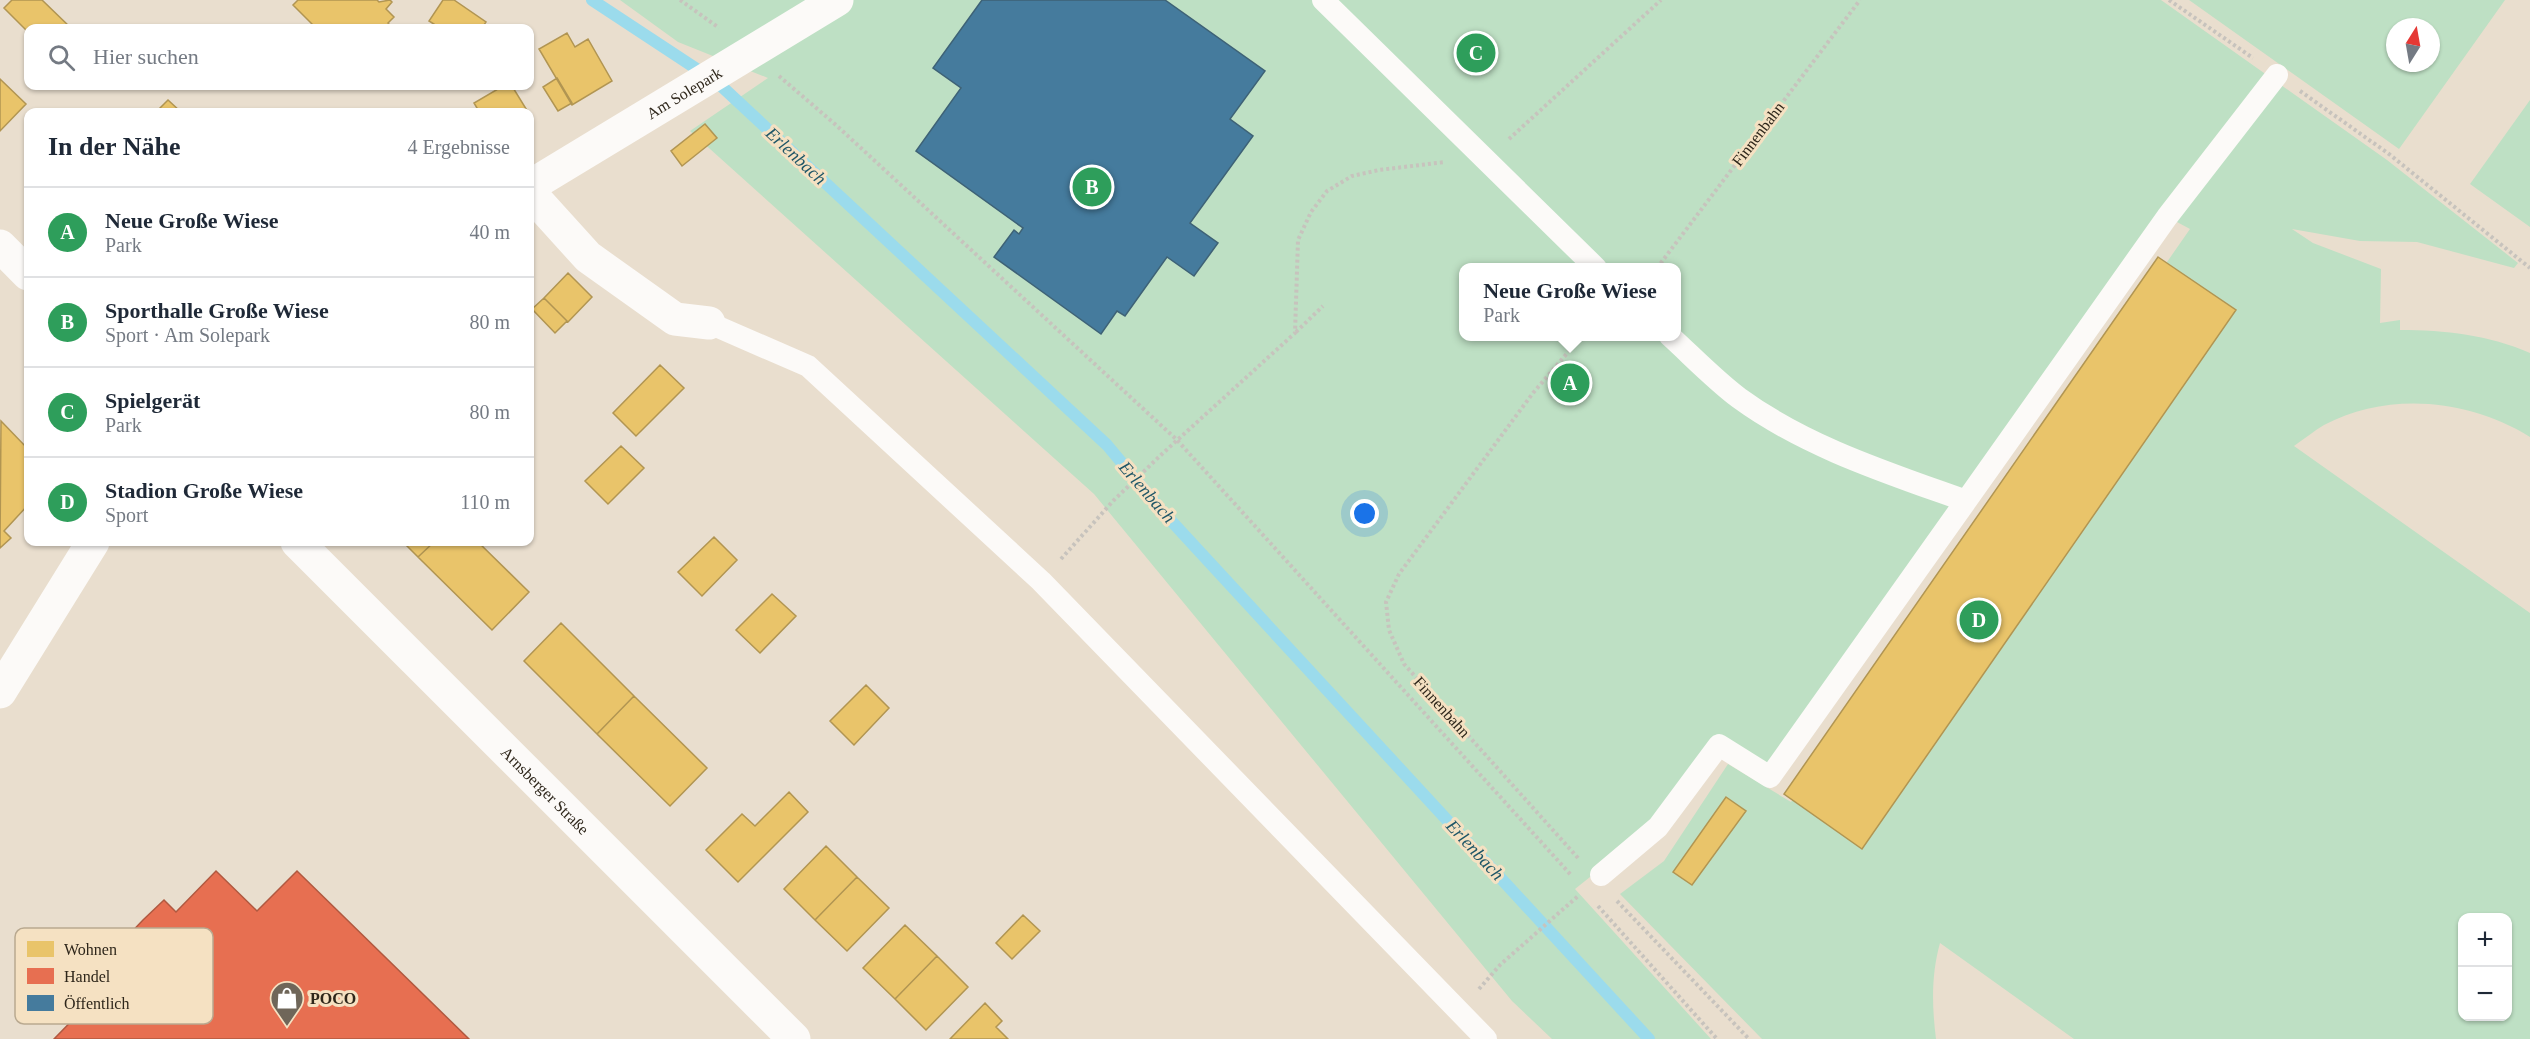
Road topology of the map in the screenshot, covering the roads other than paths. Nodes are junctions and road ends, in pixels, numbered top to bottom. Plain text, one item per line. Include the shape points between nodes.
1 (837, 0) edge
2 (1323, 0) edge
3 (2277, 75) road end
4 (534, 184) edge
5 (534, 197) edge
6 (0, 246) edge
7 (1592, 263) edge
8 (24, 270) edge
9 (709, 323) joint
10 (1676, 341) edge
11 (1966, 501) junction
12 (90, 546) edge
13 (301, 546) edge
14 (9, 658) edge
15 (0, 692) edge
16 (1601, 874) dead end
17 (794, 1039) edge
18 (1486, 1039) edge

1 - 4 street, Am Solepark
2 - 7 lane
3 - 11 lane via 2167,217
5 - 9 street via 588,257 675,319
6 - 8 street
9 - 18 lane via 808,366 1041,581
10 - 11 lane via 1739,398 1805,438
11 - 16 lane via 1770,777 1719,745 1658,826
12 - 14 street
13 - 17 street, Arnsberger Straße
14 - 15 street

